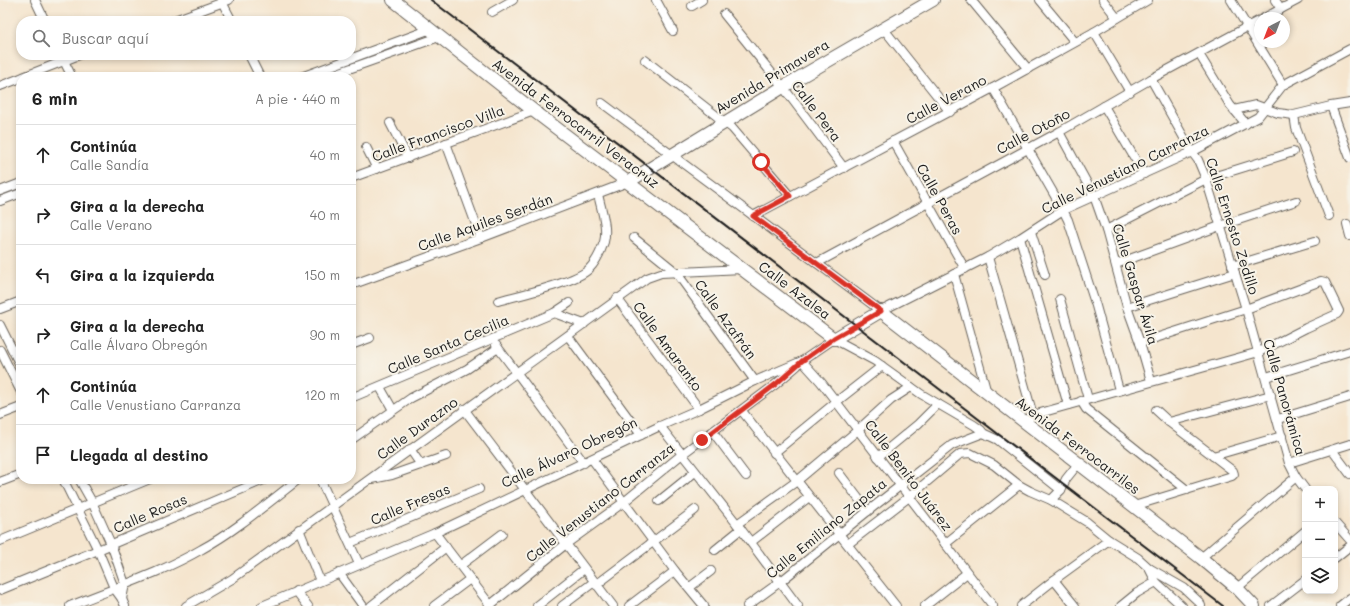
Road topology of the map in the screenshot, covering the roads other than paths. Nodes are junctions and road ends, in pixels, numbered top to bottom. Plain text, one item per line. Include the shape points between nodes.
1 (35, 0) edge
2 (393, 0) edge
3 (513, 0) edge
4 (656, 0) edge
5 (702, 0) edge
6 (933, 0) edge
7 (971, 0) edge
8 (1040, 0) edge
9 (1103, 0) edge
10 (1148, 0) edge
11 (1231, 0) edge
12 (1275, 0) edge
13 (1298, 0) edge
14 (224, 1) edge
15 (692, 6) dead end
16 (1280, 9) junction
17 (492, 12) dead end
18 (1275, 12) edge
19 (724, 14) dead end
20 (43, 16) edge
21 (185, 16) edge
22 (230, 16) edge
23 (1117, 18) junction
24 (1254, 23) edge
25 (1247, 27) junction
26 (883, 28) junction
27 (673, 31) dead end
28 (1094, 32) junction
29 (435, 33) junction
30 (1075, 42) junction
31 (1350, 49) edge
32 (1199, 54) junction
33 (356, 59) edge
34 (59, 60) edge
35 (64, 60) edge
36 (252, 60) edge
37 (353, 60) edge
38 (645, 60) dead end
39 (1028, 69) junction
40 (34, 72) edge
41 (70, 72) edge
42 (258, 72) edge
43 (316, 72) edge
44 (338, 72) edge
45 (1152, 79) junction
46 (16, 80) edge
47 (0, 86) edge
48 (783, 86) junction
49 (1283, 86) junction
50 (993, 88) junction
51 (1130, 92) junction
52 (602, 103) dead end
53 (1350, 103) edge
54 (1104, 106) junction
55 (1331, 106) junction
56 (1265, 109) junction
57 (1234, 110) junction
58 (534, 112) junction
59 (950, 112) junction
60 (1294, 115) junction
61 (724, 122) junction
62 (390, 123) dead end
63 (1246, 124) junction
64 (1059, 132) junction
65 (893, 141) junction
66 (446, 143) junction
67 (366, 147) dead end
68 (1028, 148) junction
69 (1192, 152) junction
70 (1293, 152) dead end
71 (671, 154) junction
72 (408, 158) junction
73 (1350, 158) edge
74 (844, 168) junction
75 (377, 169) junction
76 (1144, 174) junction
77 (356, 176) edge
78 (1206, 179) junction
79 (628, 182) junction
80 (16, 185) edge
81 (0, 191) edge
82 (598, 194) junction
83 (16, 195) edge
84 (790, 196) junction
85 (1094, 196) junction
86 (0, 200) edge
87 (1296, 201) dead end
88 (927, 203) junction
89 (1063, 210) junction
90 (753, 216) junction
91 (1329, 216) dead end
92 (1347, 224) dead end
93 (1220, 226) junction
94 (1106, 230) junction
95 (1031, 232) junction
96 (1350, 236) edge
97 (481, 238) junction
98 (634, 238) dead end
99 (1020, 238) junction
100 (1315, 241) dead end
101 (988, 257) junction
102 (817, 263) junction
103 (1116, 264) junction
104 (742, 269) junction
105 (965, 269) junction
106 (1234, 269) junction
107 (676, 272) junction
108 (954, 274) junction
109 (1045, 275) dead end
110 (356, 282) edge
111 (617, 298) junction
112 (1060, 299) dead end
113 (498, 301) dead end
114 (16, 303) edge
115 (570, 303) dead end
116 (1127, 307) junction
117 (0, 309) edge
118 (1246, 309) junction
119 (881, 311) junction
120 (554, 313) junction
121 (584, 324) junction
122 (0, 325) edge
123 (568, 336) junction
124 (370, 338) dead end
125 (834, 338) junction
126 (492, 339) junction
127 (356, 341) edge
128 (1140, 342) junction
129 (498, 348) junction
130 (0, 350) edge
131 (1259, 352) junction
132 (1350, 352) edge
133 (16, 356) edge
134 (802, 361) junction
135 (882, 366) junction
136 (517, 373) junction
137 (1266, 377) junction
138 (756, 381) junction
139 (1151, 381) junction
140 (16, 382) edge
141 (380, 387) junction
142 (911, 387) junction
143 (1120, 390) junction
144 (988, 394) junction
145 (1271, 395) junction
146 (356, 396) edge
147 (1350, 397) edge
148 (1084, 400) junction
149 (836, 402) junction
150 (938, 404) junction
151 (1068, 405) junction
152 (16, 409) edge
153 (698, 409) junction
154 (393, 410) junction
155 (464, 410) junction
156 (742, 410) junction
157 (1156, 410) dead end
158 (0, 415) edge
159 (1029, 419) junction
160 (1278, 419) junction
161 (1169, 422) junction
162 (660, 426) junction
163 (858, 430) junction
164 (713, 432) junction
165 (983, 433) junction
166 (641, 435) junction
167 (356, 436) edge
168 (1282, 436) junction
169 (1350, 444) edge
170 (410, 449) junction
171 (1332, 450) junction
172 (774, 452) junction
173 (681, 455) junction
174 (446, 456) dead end
175 (1213, 456) junction
176 (878, 457) junction
177 (592, 458) junction
178 (584, 462) junction
179 (1289, 463) junction
180 (1078, 464) junction
181 (421, 465) junction
182 (695, 472) junction
183 (839, 473) dead end
184 (1350, 474) edge
185 (16, 476) edge
186 (746, 476) dead end
187 (1296, 477) junction
188 (368, 480) junction
189 (797, 481) junction
190 (0, 482) edge
191 (65, 484) edge
192 (81, 484) edge
193 (137, 484) edge
194 (245, 484) edge
195 (292, 484) edge
196 (322, 484) edge
197 (900, 485) junction
198 (1019, 485) junction
199 (1303, 486) edge
200 (479, 488) dead end
201 (525, 490) junction
202 (1061, 490) junction
203 (1187, 490) junction
204 (809, 497) junction
205 (909, 497) junction
206 (1051, 500) junction
207 (659, 501) dead end
208 (92, 502) junction
209 (624, 502) junction
210 (333, 505) junction
211 (1134, 506) junction
212 (76, 509) junction
213 (696, 510) dead end
214 (868, 511) junction
215 (739, 526) junction
216 (1338, 526) edge
217 (299, 529) junction
218 (435, 532) junction
219 (502, 534) dead end
220 (840, 534) junction
221 (1302, 534) edge
222 (0, 540) edge
223 (1109, 540) junction
224 (1350, 540) edge
225 (654, 542) junction
226 (751, 542) junction
227 (350, 543) junction
228 (111, 544) junction
229 (566, 544) junction
230 (848, 544) junction
231 (945, 544) junction
232 (446, 546) junction
233 (1350, 546) edge
234 (98, 550) junction
235 (715, 550) dead end
236 (1338, 556) edge
237 (1201, 558) junction
238 (359, 564) junction
239 (461, 565) junction
240 (1149, 568) junction
241 (584, 569) junction
242 (675, 571) junction
243 (711, 571) dead end
244 (967, 573) junction
245 (339, 574) junction
246 (470, 579) junction
247 (1054, 580) junction
248 (320, 581) junction
249 (780, 582) junction
250 (1156, 582) junction
251 (1302, 582) edge
252 (595, 583) junction
253 (125, 584) junction
254 (690, 587) junction
255 (114, 588) junction
256 (1237, 588) junction
257 (0, 590) edge
258 (296, 591) junction
259 (1350, 598) edge
260 (124, 602) edge
261 (990, 603) edge
262 (609, 605) edge
263 (70, 606) edge
264 (186, 606) edge
265 (262, 606) edge
266 (308, 606) edge
267 (363, 606) edge
268 (371, 606) edge
269 (434, 606) edge
270 (490, 606) edge
271 (537, 606) edge
272 (562, 606) edge
273 (630, 606) edge
274 (704, 606) edge
275 (747, 606) edge
276 (798, 606) edge
277 (896, 606) edge
278 (925, 606) edge
279 (981, 606) edge
280 (1020, 606) edge
281 (1076, 606) edge
282 (1120, 606) edge
283 (1181, 606) edge
284 (1201, 606) edge
285 (1254, 606) edge
286 (1271, 606) edge
287 (1340, 606) edge

1 - 20 street
2 - 29 street, Avenida Ferrocarril Veracruz
3 - 17 street
4 - 27 street
5 - 15 street
6 - 26 street, Avenida Primavera
7 - 39 street
8 - 30 street
9 - 23 street
10 - 23 street, Calle Verano
11 - 25 street
12 - 16 street
13 - 16 street
14 - 21 street
14 - 22 street
16 - 18 street
19 - 48 street, Calle Pera
23 - 28 street, Calle Verano
24 - 25 street, Calle Otoño
25 - 32 street, Calle Otoño
25 - 49 street
26 - 48 street, Avenida Primavera
26 - 59 street
28 - 30 street, Calle Verano
28 - 51 street
29 - 33 street
29 - 44 street
29 - 58 street, Avenida Ferrocarril Veracruz
30 - 39 street, Calle Verano
31 - 49 street, Calle Venustiano Carranza
32 - 45 street, Calle Otoño
32 - 57 street
34 - 40 street
35 - 41 street
36 - 42 street
37 - 43 street
38 - 61 street
39 - 50 street, Calle Verano
45 - 51 street, Calle Otoño
45 - 69 street, Calle Ernesto Zedillo
46 - 47 street
48 - 61 street, Avenida Primavera
48 - 74 street, Calle Pera
49 - 56 street, Calle Venustiano Carranza
50 - 59 street, Calle Verano
50 - 68 street
51 - 54 street, Calle Otoño
52 - 71 street
53 - 55 street
54 - 64 street, Calle Otoño
54 - 76 street
55 - 60 street
55 - 73 street
56 - 57 street via 1256,105
56 - 60 street
56 - 63 street, Calle Venustiano Carranza
57 - 63 street
58 - 66 street, Calle Francisco Villa
58 - 79 street, Avenida Ferrocarril Veracruz
59 - 65 street, Calle Verano
60 - 91 street via 1296,128
61 - 71 street, Avenida Primavera
61 - 84 street
62 - 72 street
63 - 69 street, Calle Venustiano Carranza
64 - 68 street, Calle Otoño
64 - 85 street, Calle Gaspar Ávila
65 - 74 street, Calle Verano
65 - 88 street, Calle Peras
66 - 72 street, Calle Francisco Villa
66 - 97 street
67 - 75 street
68 - 88 street, Calle Otoño
68 - 89 street
69 - 76 street, Calle Venustiano Carranza
69 - 78 street, Calle Ernesto Zedillo
70 - 78 street
71 - 79 street, Avenida Primavera
71 - 90 street
72 - 75 street, Calle Francisco Villa
74 - 84 street, Calle Verano
75 - 77 street, Calle Francisco Villa
76 - 85 street, Calle Venustiano Carranza
78 - 93 street, Calle Ernesto Zedillo
78 - 94 street
79 - 82 street, Calle Aquiles Serdán
79 - 104 street, Avenida Ferrocarril Veracruz
80 - 81 street
82 - 97 street, Calle Aquiles Serdán
82 - 113 street via 604,222 604,242 588,270 577,277
83 - 86 street
84 - 90 street, Calle Verano
85 - 89 street, Calle Venustiano Carranza
85 - 94 street, Calle Gaspar Ávila
87 - 93 street
88 - 102 street, Calle Otoño
88 - 105 street, Calle Peras
89 - 95 street, Calle Venustiano Carranza
89 - 143 street via 1096,306
90 - 102 street
92 - 96 street
93 - 103 street
93 - 106 street, Calle Ernesto Zedillo
94 - 103 street, Calle Gaspar Ávila
95 - 99 street, Calle Venustiano Carranza
95 - 109 street
97 - 110 street, Calle Aquiles Serdán
98 - 107 street, Calle Azafrán
99 - 101 street, Calle Venustiano Carranza
99 - 151 street
100 - 106 street
101 - 105 street, Calle Venustiano Carranza
101 - 159 street
102 - 119 street
103 - 116 street, Calle Gaspar Ávila
104 - 107 street, Calle Azalea
104 - 125 street, Calle Azalea
105 - 108 street, Calle Venustiano Carranza
106 - 116 street
106 - 118 street, Calle Ernesto Zedillo
107 - 111 street, Calle Azalea via 661,273 647,278
107 - 138 street, Calle Azafrán
108 - 119 street, Calle Venustiano Carranza
108 - 144 street
111 - 121 street, Calle Azalea
111 - 153 street, Calle Amaranto
112 - 148 street
114 - 117 street
115 - 120 street, Calle Santa Cecilia
116 - 128 street, Calle Gaspar Ávila
118 - 128 street
118 - 131 street, Calle Panorámica
118 - 131 street via 1321,281 1325,282 1339,311
119 - 125 street, Calle Álvaro Obregón
119 - 144 street, Avenida Ferrocarriles
120 - 121 street
120 - 126 street, Calle Santa Cecilia
121 - 123 street, Calle Durazno
122 - 133 street
123 - 136 street, Calle Durazno
123 - 166 street
124 - 127 street
125 - 134 street, Calle Álvaro Obregón
125 - 135 street
126 - 129 street
126 - 141 street, Calle Santa Cecilia
128 - 139 street, Calle Gaspar Ávila
129 - 136 street
129 - 154 street
130 - 140 street
131 - 137 street, Calle Panorámica
131 - 139 street
132 - 137 street
134 - 138 street, Calle Álvaro Obregón
134 - 149 street, Calle Benito Juárez
134 - 156 street, Calle Venustiano Carranza
135 - 142 street
135 - 149 street
136 - 155 street, Calle Durazno
136 - 178 street
137 - 145 street, Calle Panorámica
138 - 153 street, Calle Álvaro Obregón
139 - 143 street
141 - 146 street, Calle Santa Cecilia
141 - 154 street
142 - 150 street
142 - 163 street via 891,400
143 - 148 street
144 - 159 street, Avenida Ferrocarriles
145 - 160 street, Calle Panorámica
145 - 161 street
147 - 160 street
148 - 151 street
148 - 203 street via 1086,409
149 - 163 street, Calle Benito Juárez
149 - 172 street
150 - 165 street
150 - 176 street
151 - 159 street
152 - 158 street
153 - 162 street, Calle Álvaro Obregón
154 - 167 street
155 - 170 street, Calle Durazno
155 - 201 street
156 - 164 street, Calle Venustiano Carranza
156 - 172 street
157 - 161 street
159 - 180 street, Avenida Ferrocarriles
160 - 168 street, Calle Panorámica
161 - 175 street
162 - 166 street, Calle Álvaro Obregón
162 - 173 street
163 - 176 street, Calle Benito Juárez
163 - 189 street
164 - 173 street, Calle Venustiano Carranza
164 - 186 street
165 - 197 street, Calle Emiliano Zapata via 952,445
165 - 202 street via 998,440
166 - 177 street, Calle Álvaro Obregón
168 - 175 street
168 - 179 street, Calle Panorámica
169 - 171 street
170 - 181 street
170 - 188 street, Calle Durazno
171 - 179 street
171 - 184 street
172 - 189 street
173 - 182 street
173 - 209 street, Calle Venustiano Carranza
174 - 181 street
175 - 203 street via 1234,474
176 - 197 street, Calle Benito Juárez
177 - 178 street, Calle Álvaro Obregón
177 - 209 street
178 - 201 street, Calle Álvaro Obregón
179 - 187 street, Calle Panorámica
180 - 202 street
180 - 211 street, Avenida Ferrocarriles
181 - 188 street
182 - 207 street
182 - 215 street
183 - 214 street
185 - 190 street
187 - 199 street, Calle Panorámica
187 - 237 street
188 - 210 street, Calle Durazno
189 - 204 street
189 - 215 street
191 - 212 street
192 - 208 street
193 - 208 street
194 - 228 street, Calle Rosas
195 - 253 street via 213,543 188,557
196 - 210 street
197 - 205 street, Calle Benito Juárez
197 - 214 street, Calle Emiliano Zapata
198 - 205 street via 994,465 970,452 960,454
198 - 206 street
198 - 231 street
200 - 227 street, Calle Fresas
201 - 218 street, Calle Álvaro Obregón
201 - 229 street
202 - 206 street
203 - 211 street
204 - 220 street
204 - 226 street
205 - 230 street
205 - 231 street, Calle Benito Juárez
206 - 223 street via 1087,522
208 - 212 street
208 - 228 street
209 - 225 street
209 - 229 street, Calle Venustiano Carranza
210 - 217 street, Calle Durazno
210 - 227 street
211 - 237 street, Avenida Ferrocarriles
212 - 222 street
212 - 234 street
213 - 225 street
214 - 220 street, Calle Emiliano Zapata
215 - 226 street
215 - 235 street
216 - 224 street
217 - 248 street
217 - 264 street, Calle Durazno via 232,579
218 - 232 street
218 - 238 street, Calle Álvaro Obregón
219 - 239 street
220 - 230 street
220 - 249 street, Calle Emiliano Zapata
221 - 256 street
223 - 240 street
223 - 247 street
225 - 242 street
225 - 252 street
226 - 249 street
227 - 238 street
228 - 234 street, Calle Rosas
228 - 253 street
229 - 241 street
229 - 270 street, Calle Venustiano Carranza
230 - 277 street
231 - 244 street, Calle Benito Juárez
232 - 239 street
232 - 268 street
233 - 236 street
234 - 255 street
234 - 257 street, Calle Rosas
237 - 256 street, Avenida Ferrocarriles
238 - 245 street, Calle Álvaro Obregón
239 - 246 street
240 - 250 street
240 - 284 street via 1184,588
241 - 252 street
241 - 271 street
242 - 254 street
242 - 273 street
243 - 254 street
244 - 261 street, Calle Benito Juárez
244 - 278 street
245 - 248 street, Calle Álvaro Obregón
245 - 267 street
246 - 269 street
246 - 270 street
247 - 280 street
247 - 281 street
248 - 258 street, Calle Álvaro Obregón
249 - 275 street, Calle Emiliano Zapata
249 - 276 street
250 - 282 street
250 - 283 street
251 - 286 street
252 - 262 street
252 - 272 street
253 - 255 street
253 - 260 street
254 - 274 street
255 - 260 street
255 - 263 street
256 - 285 street, Avenida Ferrocarriles
258 - 265 street, Calle Álvaro Obregón
258 - 266 street
259 - 287 street
261 - 279 street

